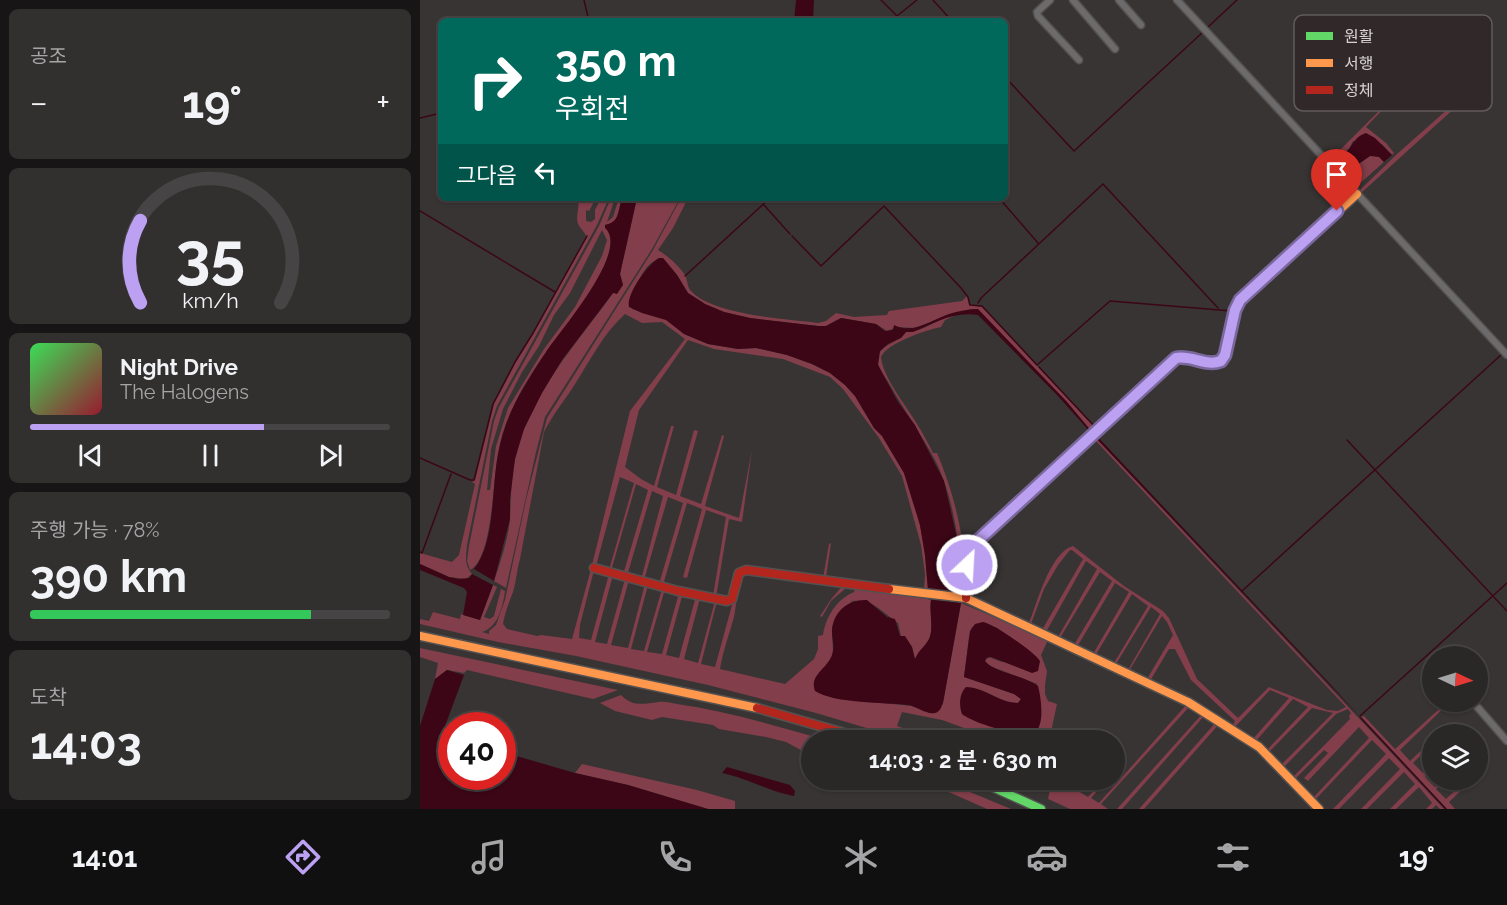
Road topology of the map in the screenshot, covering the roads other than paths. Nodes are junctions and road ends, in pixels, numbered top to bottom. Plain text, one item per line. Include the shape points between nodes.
1 (1050, 0) edge
2 (1073, 0) edge
3 (1119, 0) edge
4 (1177, 0) edge
5 (1141, 26) dead end
6 (1115, 49) dead end
7 (1079, 60) dead end
8 (1357, 194) junction
9 (1507, 355) edge
10 (594, 568) dead end
11 (966, 598) junction
12 (420, 636) edge
13 (1482, 712) edge
14 (836, 730) edge
15 (1507, 741) edge
16 (999, 790) edge
17 (1041, 809) edge
18 (1319, 809) edge

1 - 7 street via 1038,15
2 - 6 street
3 - 5 street
4 - 8 street
8 - 9 street
8 - 11 main road via 1240,300 1221,361 1212,364 1176,358 973,545 966,554
10 - 11 main road via 723,601 732,599 739,573 746,570
11 - 18 main road via 1188,702 1259,747
12 - 14 main road via 737,703
13 - 15 street
16 - 17 main road

